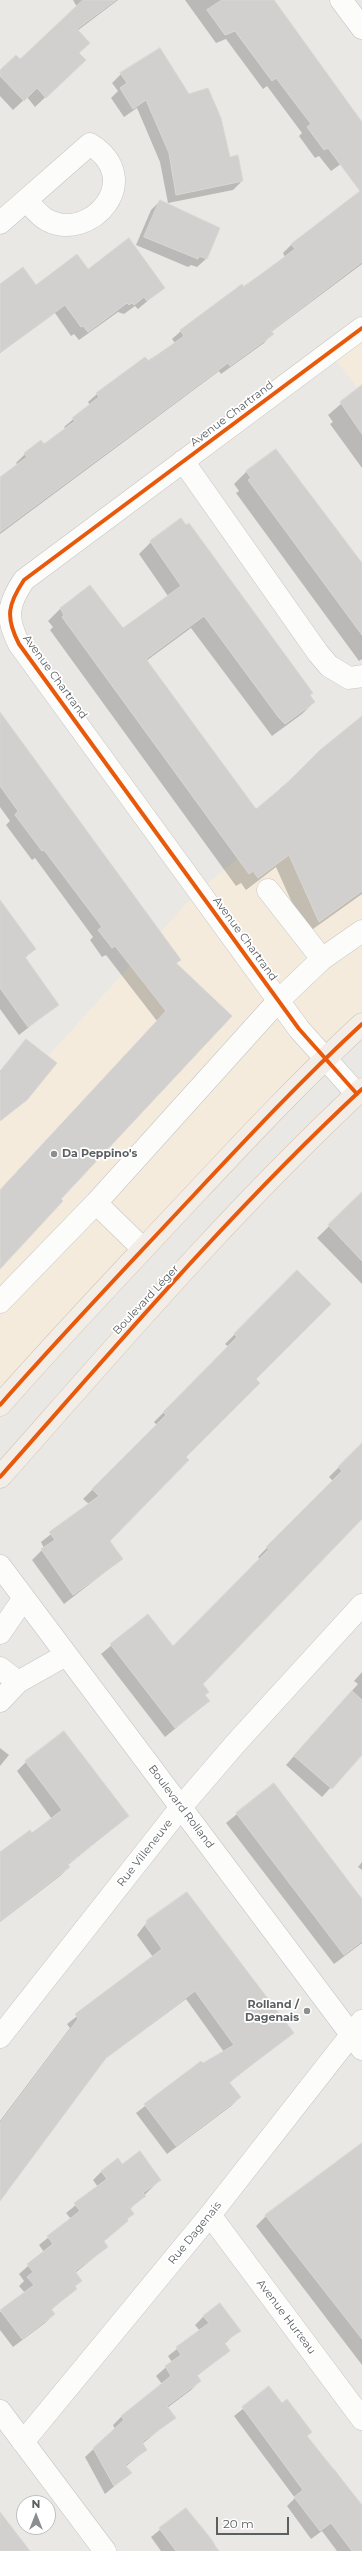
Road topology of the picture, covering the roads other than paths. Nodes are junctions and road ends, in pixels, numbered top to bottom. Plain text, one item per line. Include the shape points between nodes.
1 (341, 0) edge
2 (362, 28) edge
3 (27, 201) dead end
4 (0, 223) edge
5 (360, 333) edge
6 (183, 461) junction
7 (362, 676) edge
8 (268, 890) dead end
9 (362, 931) edge
10 (322, 959) junction
11 (278, 1001) junction
12 (362, 1024) edge
13 (325, 1058) junction
14 (359, 1091) edge
15 (96, 1203) junction
16 (143, 1249) junction
17 (0, 1302) edge
18 (0, 1405) edge
19 (0, 1477) edge
20 (0, 1566) edge
21 (24, 1598) junction
22 (362, 1605) edge
23 (0, 1632) edge
24 (66, 1655) junction
25 (0, 1668) edge
26 (18, 1682) junction
27 (0, 1701) edge
28 (181, 1807) junction
29 (358, 2035) edge
30 (0, 2037) edge
31 (210, 2215) junction
32 (0, 2411) edge
33 (362, 2419) edge
34 (23, 2442) junction
35 (105, 2551) edge

1 - 2 street
3 - 4 street
5 - 6 street, Avenue Chartrand
6 - 7 street via 318,653 329,666 349,678
6 - 11 street, Avenue Chartrand via 24,580 14,595 9,611 11,628 19,644
8 - 10 street
9 - 10 street
10 - 11 street
11 - 13 street, Avenue Chartrand via 299,1030
11 - 15 street
12 - 13 main road
13 - 14 street, Avenue Chartrand
13 - 16 main road
14 - 19 main road, Boulevard Léger via 265,1185 178,1278
15 - 16 street
15 - 17 street
16 - 18 main road
20 - 21 street, Boulevard Rolland
21 - 23 street
21 - 24 street, Boulevard Rolland
22 - 28 street, Rue Villeneuve
24 - 26 street
24 - 28 street, Boulevard Rolland
25 - 26 street
26 - 27 street
28 - 29 street, Boulevard Rolland
28 - 30 street, Rue Villeneuve
29 - 31 street, Rue Dagenais via 326,2069
31 - 33 street, Avenue Hurteau
31 - 34 street, Rue Dagenais
32 - 34 street
34 - 35 street

